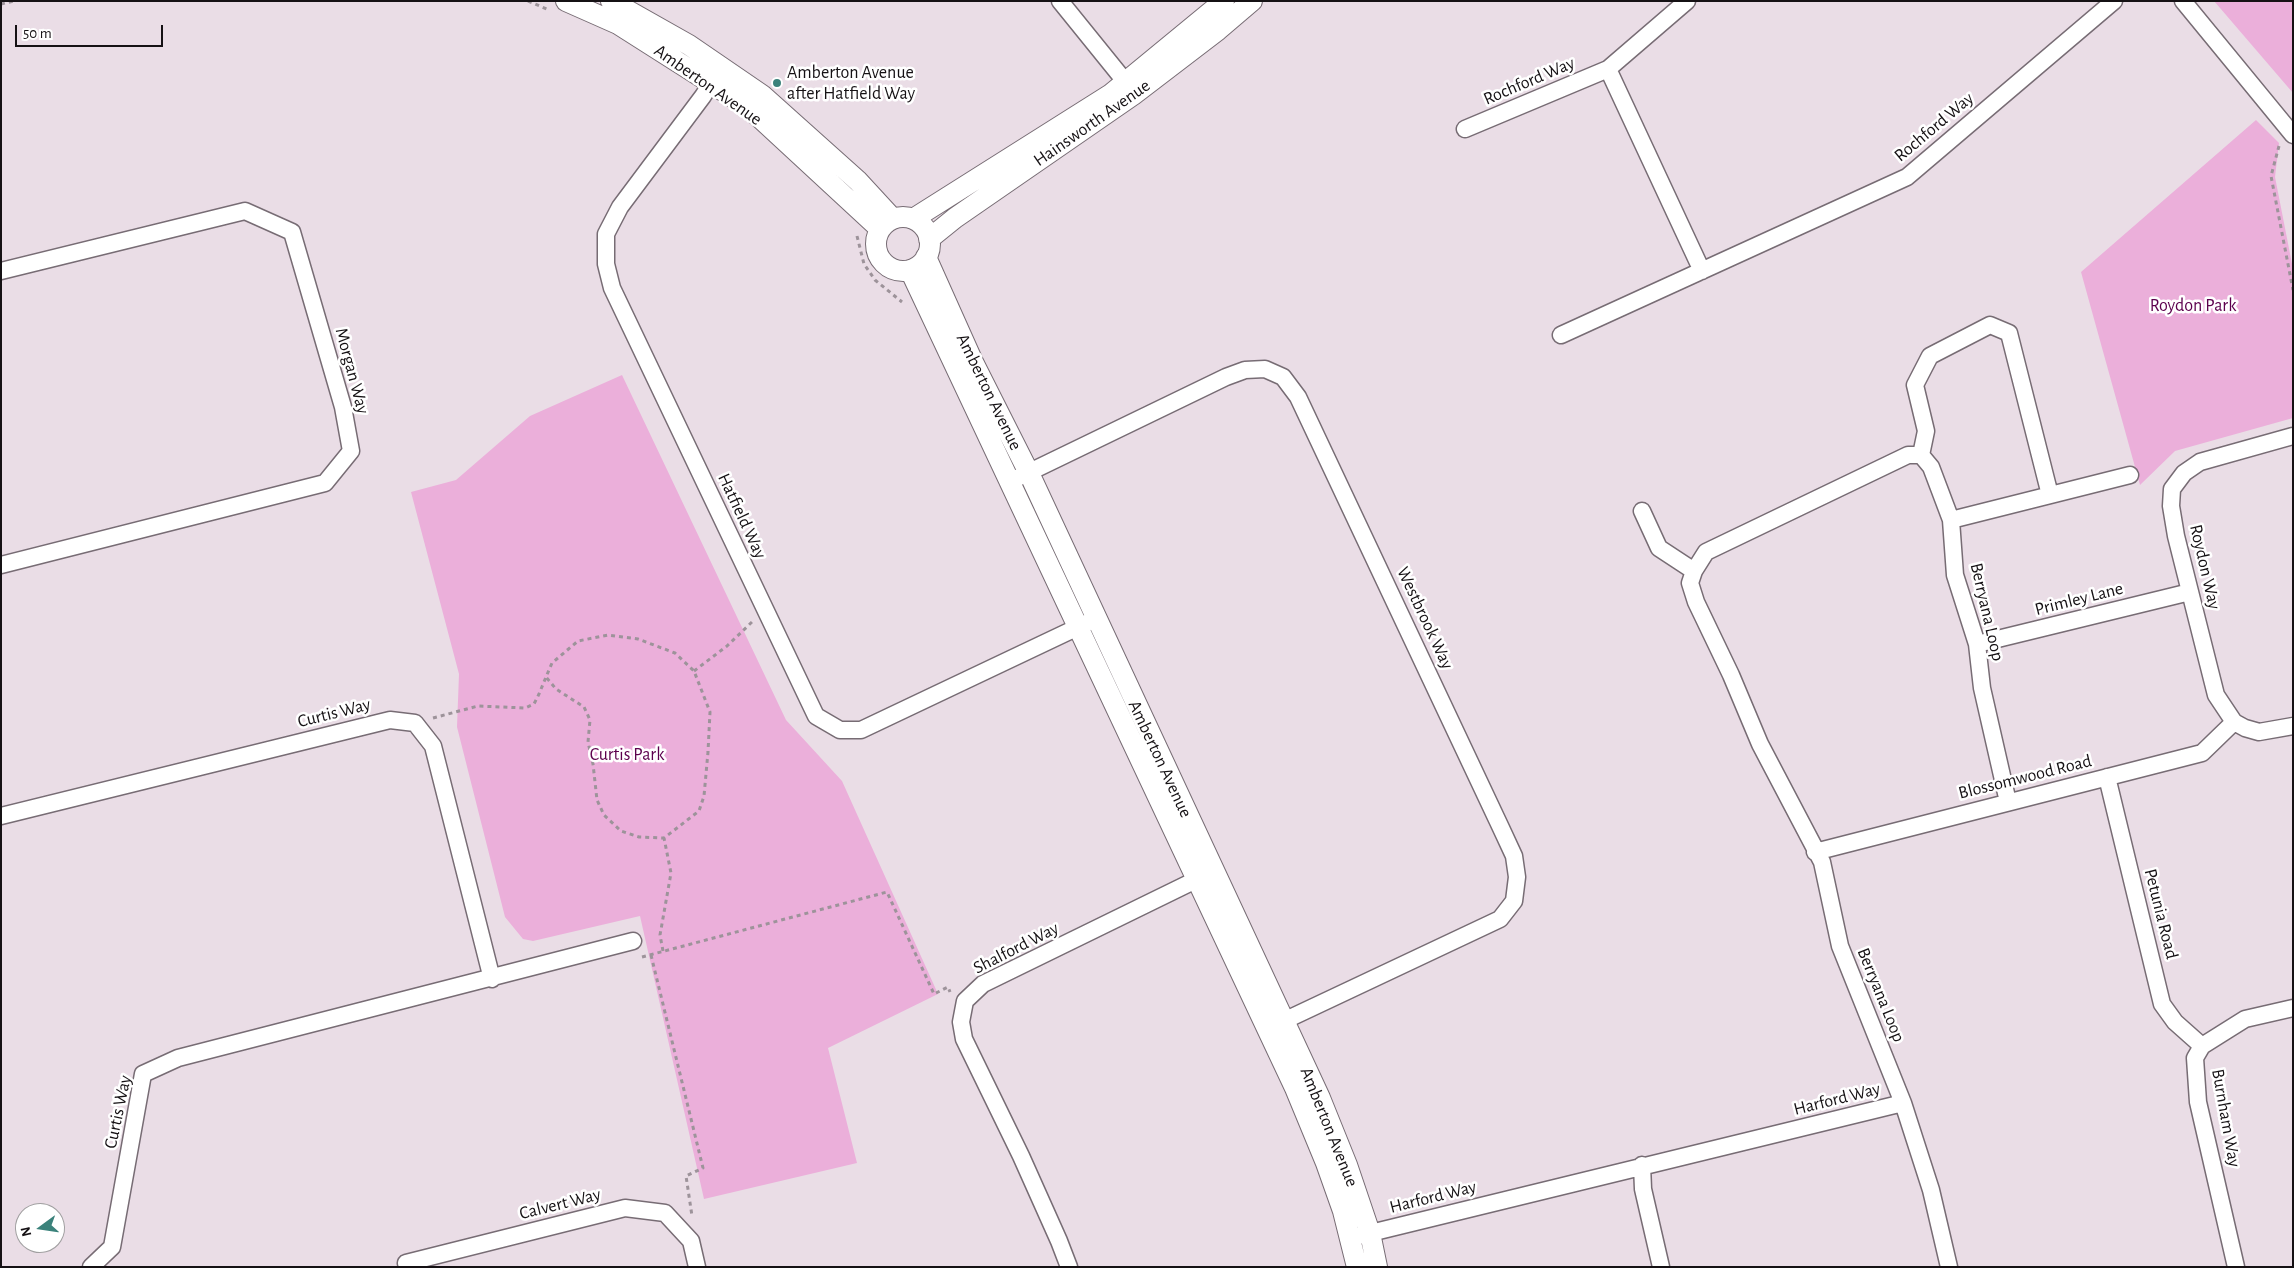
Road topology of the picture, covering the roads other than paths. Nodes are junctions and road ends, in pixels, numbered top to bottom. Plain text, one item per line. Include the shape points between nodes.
1 (611, 1) edge
2 (1060, 1) edge
3 (1224, 1) edge
4 (1252, 1) edge
5 (1687, 1) edge
6 (2114, 1) edge
7 (2183, 1) edge
8 (560, 7) edge
9 (722, 66) junction
10 (1608, 69) junction
11 (711, 83) junction
12 (1131, 88) junction
13 (1465, 129) dead end
14 (2289, 130) edge
15 (895, 222) junction
16 (928, 248) junction
17 (910, 270) junction
18 (1, 271) edge
19 (1702, 271) junction
20 (1561, 335) dead end
21 (2293, 436) edge
22 (1922, 455) junction
23 (2130, 475) dead end
24 (1020, 477) junction
25 (2050, 495) junction
26 (1642, 511) dead end
27 (1951, 520) junction
28 (1, 565) edge
29 (1694, 571) junction
30 (2190, 592) junction
31 (1087, 623) junction
32 (1977, 644) junction
33 (2234, 722) junction
34 (2293, 726) edge
35 (2107, 777) junction
36 (2008, 802) junction
37 (1, 816) edge
38 (1815, 852) junction
39 (1205, 875) junction
40 (633, 941) road end
41 (492, 978) junction
42 (2293, 1008) edge
43 (1276, 1025) junction
44 (2202, 1046) junction
45 (1903, 1103) junction
46 (1642, 1166) junction
47 (1370, 1233) junction
48 (1350, 1238) junction
49 (90, 1267) edge
50 (407, 1267) edge
51 (697, 1267) edge
52 (1069, 1267) edge
53 (1357, 1267) edge
54 (1377, 1267) edge
55 (1661, 1267) edge
56 (1950, 1267) edge
57 (2236, 1267) edge

1 - 9 street, Amberton Avenue
2 - 12 street
3 - 12 street, Hainsworth Avenue
4 - 12 street, Hainsworth Avenue via 1218,30
5 - 10 street, Rochford Way
6 - 19 street, Rochford Way via 1907,177
7 - 14 street
8 - 11 street, Amberton Avenue via 618,24
9 - 11 street, Hatfield Way
9 - 15 street, Amberton Avenue via 762,95 858,181
10 - 13 street, Rochford Way
10 - 19 street
11 - 15 street, Amberton Avenue via 747,106
11 - 31 street, Hatfield Way via 620,208 606,234 606,264 612,288 816,716 840,730 861,730
12 - 15 street, Hainsworth Avenue via 1110,94
12 - 16 street, Hainsworth Avenue via 955,218
15 - 16 street via 926,231
15 - 17 street via 876,245 881,260 894,270
16 - 17 street via 917,268
16 - 24 street, Amberton Avenue
17 - 24 street, Amberton Avenue
18 - 28 street, Morgan Way via 245,211 292,232 343,407 352,451 325,483
19 - 20 street, Rochford Way
21 - 30 street, Roydon Way via 2200,462 2184,473 2172,489 2171,506
22 - 25 street via 1926,431 1915,385 1930,356 1990,325 2009,333
22 - 27 street, Berryana Loop via 1932,467
22 - 29 street via 1908,455 1706,552
23 - 25 street
24 - 31 street, Amberton Avenue
24 - 43 street, Westbrook Way via 1226,377 1245,370 1265,370 1283,377 1298,397 1493,810 1514,856 1517,877 1514,901 1500,919
25 - 27 street
26 - 29 street via 1659,548
27 - 32 street, Berryana Loop via 1955,575
29 - 38 street, Berryana Loop via 1690,582 1696,602 1760,744
30 - 32 street, Primley Lane
30 - 33 street, Roydon Way via 2216,694
31 - 39 street, Amberton Avenue
32 - 36 street, Berryana Loop via 1982,688
33 - 34 street via 2259,732
33 - 35 street, Blossomwood Road via 2202,753
35 - 36 street, Blossomwood Road
35 - 44 street, Petunia Road via 2162,1004 2175,1022
36 - 38 street, Blossomwood Road
37 - 41 street, Curtis Way via 390,720 415,723 433,746
38 - 45 street, Berryana Loop via 1822,862 1840,946
39 - 43 street, Amberton Avenue
39 - 52 street, Shalford Way via 983,984 965,1001 961,1022 964,1039 1022,1156
40 - 41 street, Curtis Way
41 - 49 street, Curtis Way via 178,1058 143,1074 112,1247
42 - 44 street, Burnham Way via 2245,1019
43 - 47 street, Amberton Avenue via 1334,1132
43 - 48 street, Amberton Avenue
44 - 57 street, Burnham Way via 2195,1058 2198,1102
45 - 46 street, Harford Way
45 - 56 street, Harford Way via 1932,1190
46 - 47 street, Harford Way
46 - 55 street via 1643,1189
47 - 48 street, Harford Way
47 - 54 street, Amberton Avenue
48 - 53 street, Amberton Avenue
50 - 51 street, Calvert Way via 406,1262 625,1208 665,1213 691,1241

